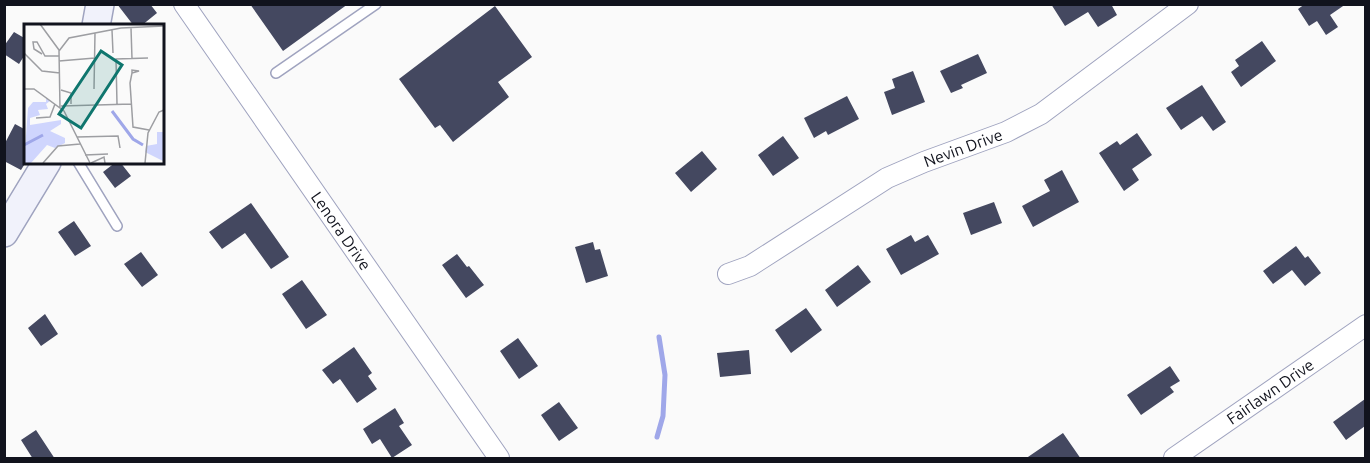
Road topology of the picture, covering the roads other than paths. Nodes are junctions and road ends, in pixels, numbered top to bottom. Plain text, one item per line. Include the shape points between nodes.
1 (100, 4) edge
2 (184, 4) edge
3 (376, 4) edge
4 (1188, 4) edge
5 (96, 24) edge
6 (276, 73) dead end
7 (46, 164) edge
8 (79, 164) edge
9 (117, 226) dead end
10 (4, 233) edge
11 (728, 274) dead end
12 (1365, 325) edge
13 (499, 459) edge
14 (1174, 459) edge

1 - 5 street
2 - 13 street, Lenora Drive
3 - 6 lane
4 - 11 street, Nevin Drive via 1041,114 1006,132 887,178 750,266
7 - 10 street
8 - 9 lane
12 - 14 street, Fairlawn Drive

